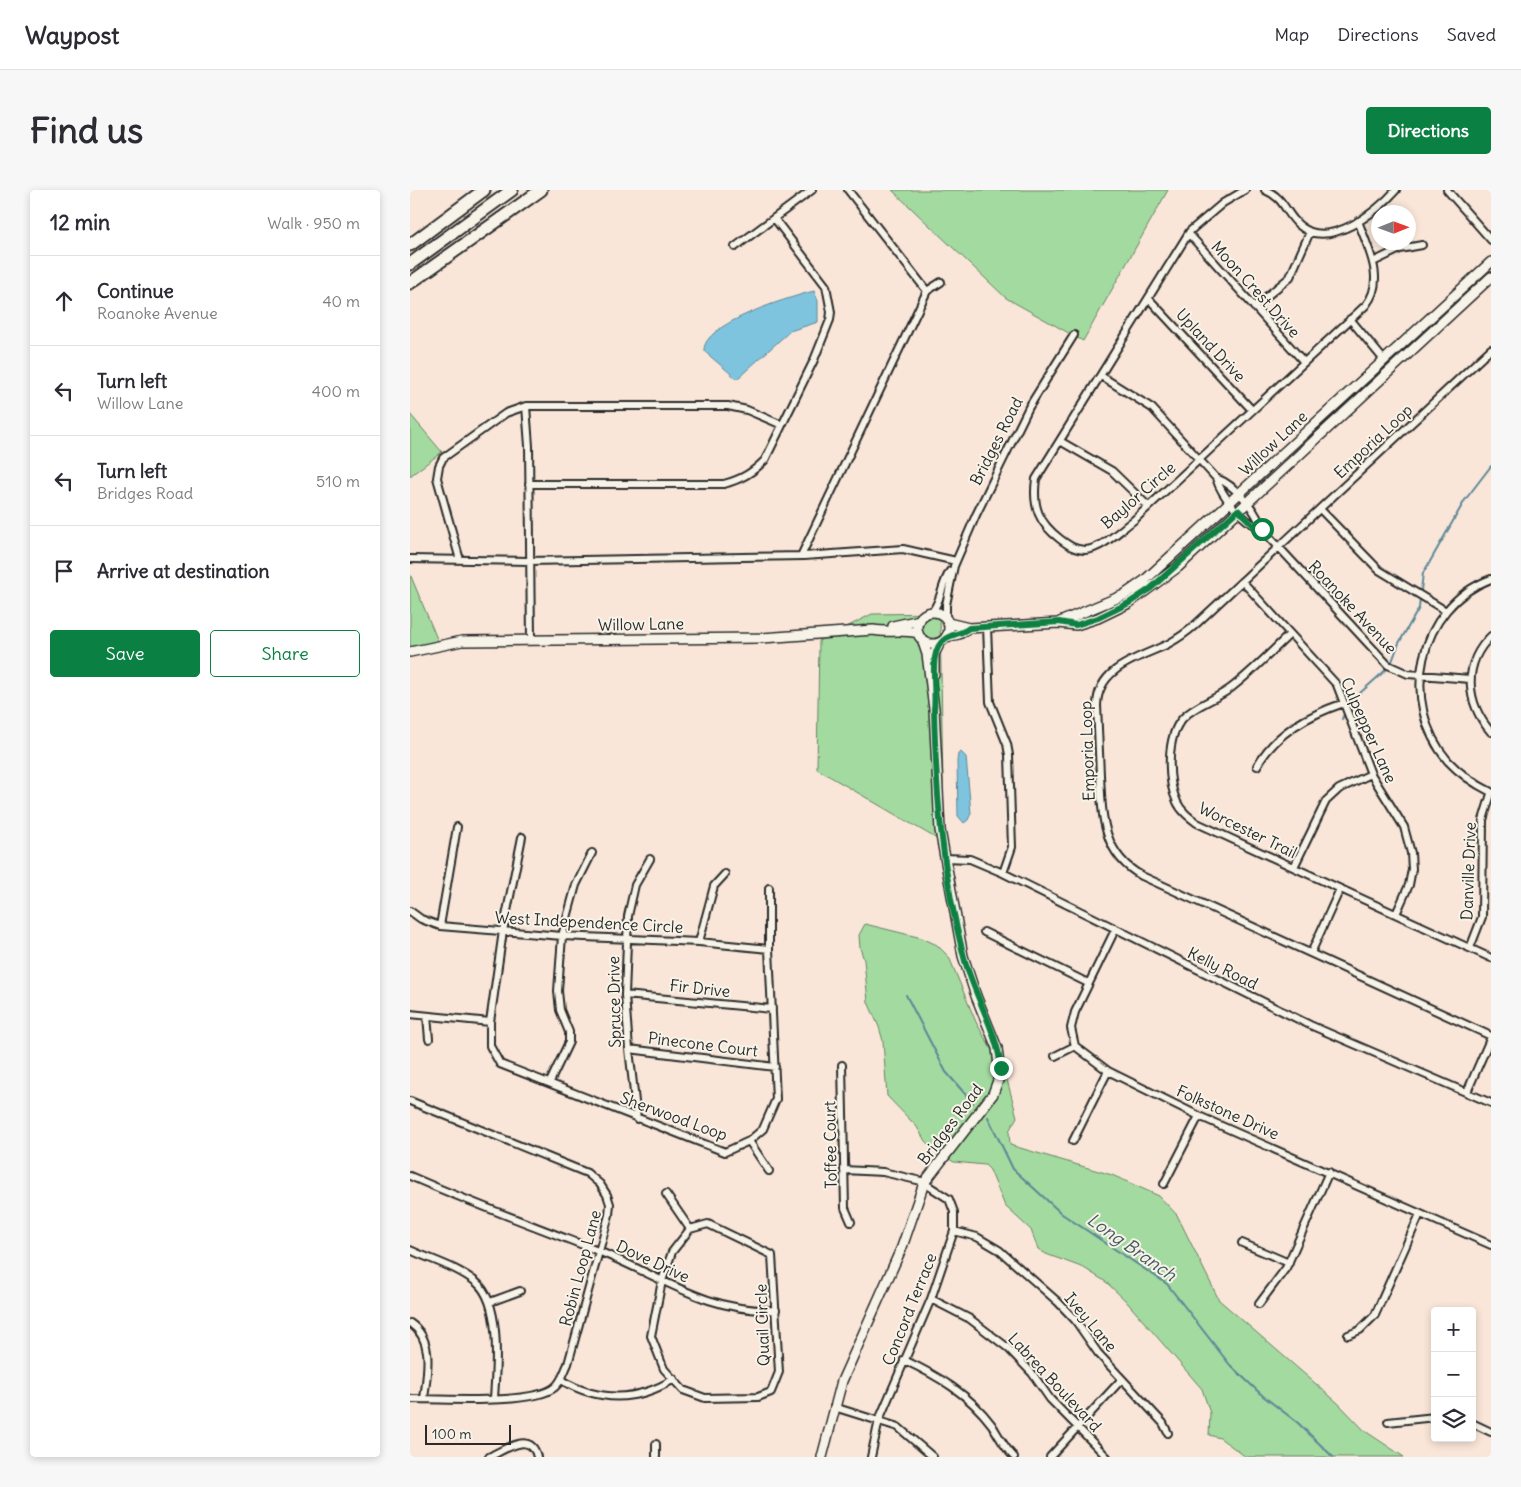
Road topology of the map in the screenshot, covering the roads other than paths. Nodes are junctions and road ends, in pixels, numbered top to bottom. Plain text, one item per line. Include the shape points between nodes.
1 (485, 190) edge
2 (512, 190) edge
3 (530, 190) edge
4 (541, 190) edge
5 (812, 190) edge
6 (848, 190) edge
7 (1245, 190) edge
8 (1264, 190) edge
9 (1396, 190) edge
10 (1447, 190) edge
11 (510, 212) junction
12 (774, 218) junction
13 (1358, 221) junction
14 (1310, 232) junction
15 (1188, 234) junction
16 (1491, 240) edge
17 (410, 245) edge
18 (1422, 245) dead end
19 (736, 247) dead end
20 (1373, 262) junction
21 (1491, 262) edge
22 (410, 264) edge
23 (1491, 277) edge
24 (941, 282) dead end
25 (410, 283) edge
26 (928, 291) junction
27 (1149, 298) junction
28 (1254, 307) junction
29 (1350, 319) junction
30 (1074, 335) dead end
31 (1491, 349) edge
32 (1384, 360) junction
33 (1304, 362) junction
34 (1101, 376) junction
35 (526, 406) junction
36 (1252, 410) junction
37 (782, 426) junction
38 (1060, 441) junction
39 (1199, 459) junction
40 (1216, 478) junction
41 (529, 484) junction
42 (1239, 494) junction
43 (1231, 502) junction
44 (1247, 502) junction
45 (1148, 506) junction
46 (1320, 509) junction
47 (1238, 510) junction
48 (1262, 529) junction
49 (1279, 547) junction
50 (801, 556) junction
51 (410, 559) edge
52 (460, 560) junction
53 (529, 561) junction
54 (955, 564) junction
55 (1491, 579) edge
56 (1242, 582) junction
57 (1446, 611) junction
58 (932, 612) junction
59 (920, 620) junction
60 (947, 621) junction
61 (1059, 622) junction
62 (987, 627) junction
63 (969, 628) junction
64 (873, 630) junction
65 (1290, 634) junction
66 (920, 636) junction
67 (1491, 636) edge
68 (530, 640) junction
69 (943, 640) junction
70 (410, 652) edge
71 (1420, 675) junction
72 (1470, 679) junction
73 (1344, 703) junction
74 (934, 709) junction
75 (1491, 732) edge
76 (1257, 766) dead end
77 (1371, 774) junction
78 (1491, 793) edge
79 (456, 827) dead end
80 (522, 837) dead end
81 (592, 853) dead end
82 (945, 858) junction
83 (650, 859) dead end
84 (1294, 867) junction
85 (1002, 873) junction
86 (725, 874) dead end
87 (770, 888) dead end
88 (1340, 889) junction
89 (410, 911) edge
90 (1396, 914) junction
91 (440, 926) junction
92 (1115, 930) junction
93 (503, 931) junction
94 (984, 932) dead end
95 (562, 936) junction
96 (627, 937) junction
97 (699, 942) junction
98 (1470, 948) junction
99 (769, 949) junction
100 (1311, 953) junction
101 (1491, 958) edge
102 (1088, 983) junction
103 (625, 995) junction
104 (772, 1009) junction
105 (410, 1014) edge
106 (428, 1016) junction
107 (490, 1022) junction
108 (1491, 1036) edge
109 (429, 1039) dead end
110 (1075, 1046) junction
111 (628, 1049) junction
112 (1055, 1056) dead end
113 (842, 1065) dead end
114 (775, 1067) junction
115 (1108, 1071) junction
116 (550, 1082) junction
117 (1467, 1092) junction
118 (410, 1101) edge
119 (1491, 1103) edge
120 (1199, 1116) junction
121 (637, 1120) junction
122 (749, 1141) junction
123 (1073, 1142) dead end
124 (844, 1170) junction
125 (769, 1171) dead end
126 (1329, 1172) junction
127 (410, 1176) edge
128 (924, 1183) junction
129 (1164, 1184) dead end
130 (666, 1194) dead end
131 (1420, 1214) junction
132 (851, 1222) dead end
133 (690, 1229) junction
134 (954, 1231) junction
135 (1242, 1243) dead end
136 (1491, 1245) edge
137 (410, 1250) edge
138 (600, 1251) junction
139 (1288, 1263) junction
140 (662, 1281) junction
141 (520, 1291) dead end
142 (931, 1299) junction
143 (490, 1302) junction
144 (1259, 1304) dead end
145 (776, 1310) junction
146 (410, 1323) edge
147 (1348, 1335) dead end
148 (904, 1360) junction
149 (674, 1379) junction
150 (1122, 1379) junction
151 (561, 1380) junction
152 (410, 1398) edge
153 (494, 1398) junction
154 (424, 1399) junction
155 (834, 1407) junction
156 (1431, 1417) edge
157 (879, 1420) junction
158 (1388, 1422) dead end
159 (1476, 1425) edge
160 (1078, 1428) junction
161 (1491, 1432) edge
162 (1168, 1433) dead end
163 (656, 1444) dead end
164 (489, 1457) edge
165 (537, 1457) edge
166 (656, 1457) edge
167 (822, 1457) edge
168 (871, 1457) edge
169 (933, 1457) edge
170 (1014, 1457) edge
171 (1050, 1457) edge
172 (1106, 1457) edge

1 - 17 highway
2 - 22 highway
3 - 11 highway
4 - 11 highway
5 - 12 street
6 - 26 street
7 - 15 street, Baylor Circle via 1205,216
8 - 14 street via 1285,204 1299,225
9 - 13 street via 1371,215
10 - 16 street
11 - 25 highway
12 - 19 street
12 - 37 street via 826,286 831,312 814,360
13 - 14 street via 1326,234
13 - 20 street, Baylor Circle
14 - 28 street via 1290,276
15 - 27 street, Baylor Circle
15 - 28 street, Moon Crest Drive
18 - 20 street via 1400,249
20 - 29 street, Baylor Circle via 1374,295
21 - 32 street, Willow Lane
23 - 44 street, Willow Lane
24 - 26 street
26 - 50 street
27 - 34 street, Baylor Circle
27 - 36 street, Upland Drive
28 - 33 street, Moon Crest Drive
29 - 32 street
29 - 33 street, Baylor Circle
30 - 54 street, Bridges Road via 1029,407
31 - 46 street, Emporia Loop
32 - 42 street, Willow Lane
33 - 36 street, Baylor Circle
34 - 38 street, Baylor Circle
34 - 39 street via 1152,408
35 - 37 street via 728,406 747,410
35 - 41 street
35 - 52 street via 506,413 443,458 439,466 437,478
36 - 39 street, Baylor Circle
37 - 41 street via 765,460 754,471 742,479 724,484
38 - 45 street via 1112,470
38 - 45 street, Baylor Circle via 1036,480 1034,492 1040,520 1062,541 1075,549 1096,546 1134,520
39 - 40 street
39 - 45 street, Baylor Circle
40 - 42 street, Roanoke Avenue via 1226,481
40 - 43 street, Roanoke Avenue via 1219,489
41 - 53 street
42 - 43 street, Willow Lane
42 - 44 street, Roanoke Avenue
43 - 47 street, Roanoke Avenue
43 - 61 street, Willow Lane via 1144,581 1124,595
44 - 47 street, Willow Lane
44 - 48 street, Roanoke Avenue via 1260,520
46 - 49 street, Emporia Loop
46 - 57 street via 1379,570
47 - 48 street, Roanoke Avenue
47 - 61 street, Willow Lane via 1178,566 1129,603 1076,625
48 - 49 street, Roanoke Avenue
49 - 56 street, Emporia Loop
49 - 71 street, Roanoke Avenue via 1384,662 1397,671
50 - 53 street
50 - 54 street via 903,550
51 - 52 street
52 - 53 street
53 - 68 street
54 - 58 street, Bridges Road via 946,578 940,602
54 - 60 street, Bridges Road via 946,604
55 - 57 street via 1465,593
56 - 65 street, Culpepper Lane
56 - 100 street, Emporia Loop via 1184,634 1120,666 1104,682 1097,705 1103,823 1114,850 1135,872
57 - 71 street via 1429,639
58 - 59 street
58 - 60 street via 940,613
59 - 64 street, Willow Lane
59 - 66 street
60 - 63 street, Willow Lane
60 - 69 street via 949,630
61 - 62 street, Willow Lane
62 - 63 street, Willow Lane
62 - 85 street via 990,702 1009,755 1012,846
63 - 69 street, Willow Lane
64 - 66 street, Willow Lane via 908,630
64 - 68 street, Willow Lane via 762,638
65 - 73 street, Culpepper Lane via 1334,681
65 - 84 street, Worcester Trail via 1231,689 1184,717 1174,730 1170,744 1172,788 1184,813 1197,824
66 - 69 street via 929,644
66 - 74 street, Bridges Road via 927,654
67 - 72 street via 1474,660
68 - 70 street, Willow Lane via 462,641
69 - 74 street, Bridges Road via 934,654
71 - 72 street, Roanoke Avenue
71 - 78 street via 1422,710 1437,745 1459,772
72 - 75 street via 1471,700
73 - 76 street via 1301,720 1265,752
73 - 77 street, Culpepper Lane
74 - 82 street, Bridges Road via 936,794
77 - 84 street via 1339,789 1326,801
77 - 90 street, Culpepper Lane via 1404,827 1412,853 1409,885
78 - 98 street, Danville Drive via 1483,820 1482,917
79 - 91 street
80 - 93 street, Sherwood Loop
81 - 95 street via 576,885
82 - 85 street, Kelly Road via 970,859
82 - 128 street, Bridges Road via 963,956 998,1048 1001,1068 993,1094
83 - 96 street, Spruce Drive via 635,885
84 - 88 street, Worcester Trail
85 - 92 street, Kelly Road
86 - 97 street via 714,886
87 - 99 street, Sherwood Loop
88 - 90 street, Worcester Trail
88 - 100 street
89 - 91 street, West Independence Circle
90 - 98 street, Worcester Trail
91 - 93 street, West Independence Circle
92 - 102 street
92 - 117 street, Kelly Road via 1310,1025
93 - 95 street, West Independence Circle
93 - 107 street, Sherwood Loop
94 - 102 street
95 - 96 street, West Independence Circle
95 - 116 street via 558,991 569,1042
96 - 97 street, West Independence Circle
96 - 103 street, Spruce Drive
97 - 99 street, West Independence Circle
98 - 101 street, Worcester Trail
99 - 104 street, Sherwood Loop
100 - 108 street, Emporia Loop
102 - 110 street via 1071,1028
103 - 104 street, Fir Drive
103 - 111 street, Spruce Drive
104 - 114 street, Sherwood Loop
105 - 106 street
106 - 107 street
106 - 109 street
107 - 116 street, Sherwood Loop via 490,1046 500,1064
108 - 117 street
110 - 112 street
110 - 115 street, Folkstone Drive
111 - 114 street, Pinecone Court
111 - 121 street, Spruce Drive
113 - 124 street, Toffee Court
114 - 122 street, Sherwood Loop via 776,1099 763,1129
115 - 120 street, Folkstone Drive
115 - 123 street
116 - 121 street, Sherwood Loop
117 - 119 street, Kelly Road
118 - 138 street, Robin Loop Lane via 561,1161 593,1178 600,1184 610,1204
120 - 126 street, Folkstone Drive
120 - 129 street
121 - 122 street, Sherwood Loop via 725,1152
122 - 125 street
124 - 128 street, Concord Terrace via 883,1172
124 - 132 street, Toffee Court via 845,1208
126 - 131 street, Folkstone Drive
126 - 139 street
127 - 138 street, Dove Drive
128 - 134 street, Concord Terrace via 948,1199 954,1212
128 - 155 street, Bridges Road via 902,1247 845,1374
130 - 133 street
131 - 136 street, Folkstone Drive
131 - 147 street via 1375,1315 1360,1330
133 - 140 street, Quail Circle via 672,1252
133 - 145 street, Quail Circle via 708,1224 772,1255
134 - 142 street, Concord Terrace
134 - 150 street, Ivey Lane via 977,1238 1006,1256 1070,1314
135 - 139 street
137 - 143 street via 470,1278 482,1288
138 - 140 street, Dove Drive
138 - 151 street, Robin Loop Lane
139 - 144 street
140 - 145 street, Dove Drive via 713,1303
140 - 149 street, Quail Circle via 651,1336 664,1369
141 - 143 street
142 - 148 street, Concord Terrace
142 - 160 street, Labrea Boulevard via 970,1319 1008,1348 1032,1373 1050,1400
143 - 153 street via 494,1326
145 - 149 street, Quail Circle via 778,1372 771,1392 758,1397 705,1398 683,1390
146 - 154 street via 420,1331 426,1348
148 - 157 street, Concord Terrace
148 - 170 street via 960,1391 991,1424 1006,1450
149 - 151 street via 646,1394 610,1396 590,1393
150 - 160 street
150 - 162 street, Ivey Lane via 1163,1423
151 - 153 street via 554,1388 538,1396
152 - 154 street
153 - 154 street
155 - 157 street
155 - 167 street, Bridges Road
156 - 158 street
157 - 168 street, Concord Terrace
157 - 169 street via 898,1427
159 - 161 street
160 - 171 street
160 - 172 street, Labrea Boulevard
163 - 166 street
164 - 165 street via 520,1443 532,1447

